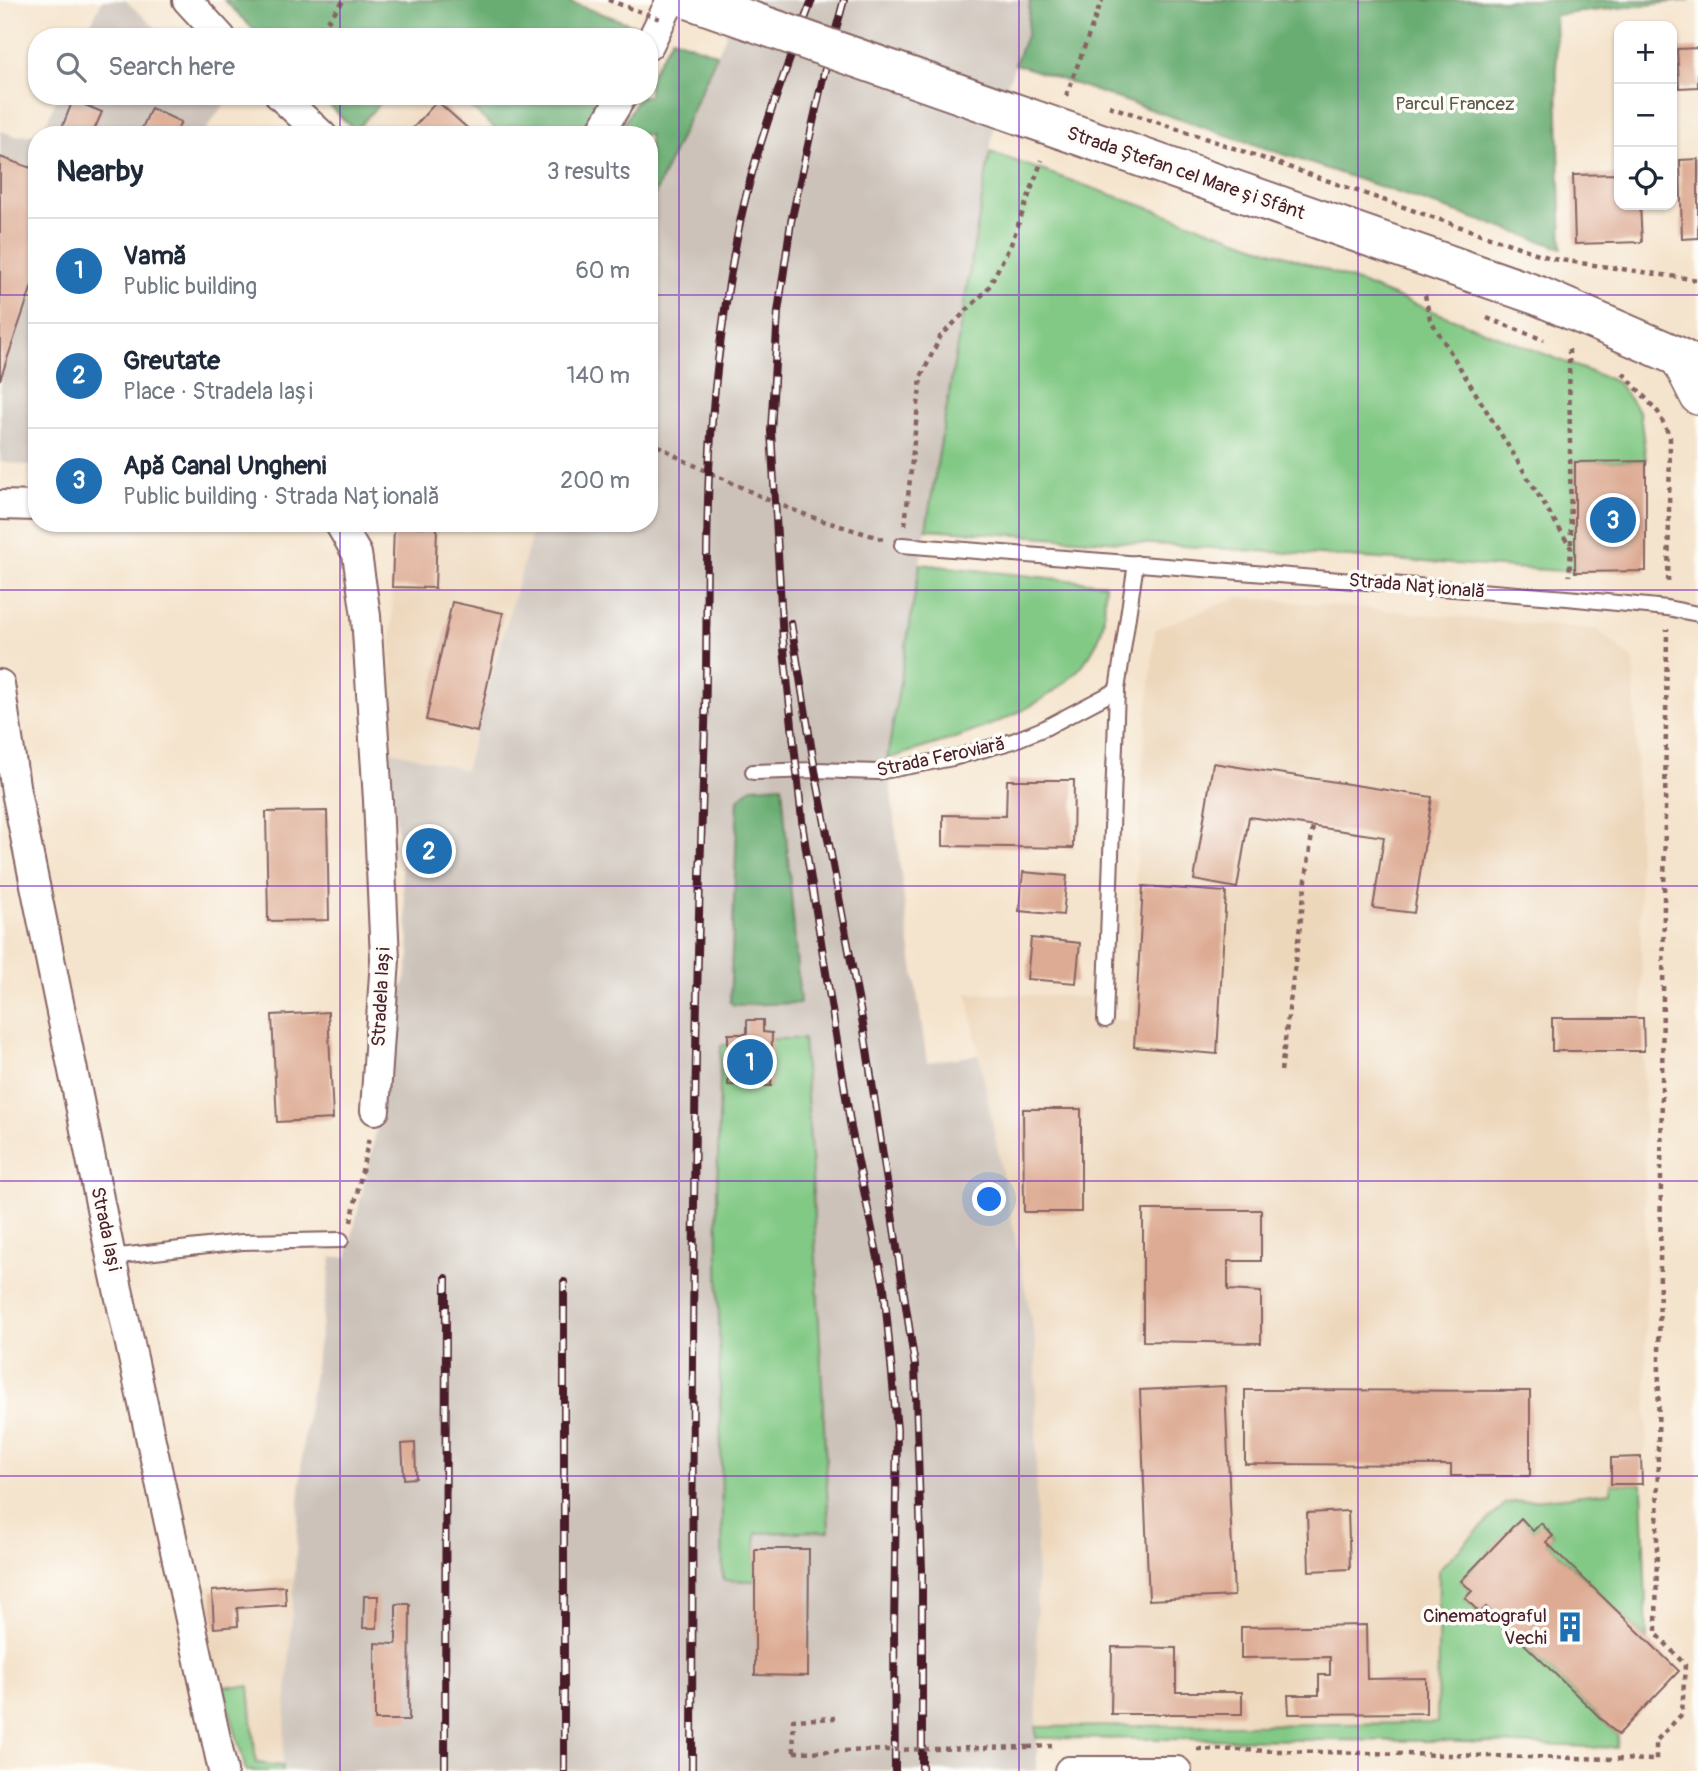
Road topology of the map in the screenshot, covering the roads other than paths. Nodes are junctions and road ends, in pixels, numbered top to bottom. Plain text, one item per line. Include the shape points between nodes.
1 (187, 0) edge
2 (671, 0) edge
3 (691, 0) edge
4 (213, 28) edge
5 (657, 28) edge
6 (290, 105) edge
7 (617, 105) edge
8 (312, 126) edge
9 (604, 126) edge
10 (1687, 362) edge
11 (1698, 397) edge
12 (0, 505) edge
13 (28, 506) edge
14 (344, 532) edge
15 (902, 545) road end
16 (1136, 563) junction
17 (1698, 614) edge
18 (0, 684) edge
19 (1117, 690) junction
20 (753, 772) dead end
21 (1105, 1020) dead end
22 (375, 1110) road end
23 (341, 1240) road end
24 (111, 1257) junction
25 (1183, 1760) edge
26 (223, 1771) edge
27 (1069, 1771) edge

1 - 4 street
2 - 5 street
3 - 10 main road, Strada Ștefan cel Mare și Sfânt, bridge via 1539,296
6 - 8 street
7 - 9 street
10 - 11 street
12 - 13 street
14 - 22 street, Stradela Iași via 357,554 366,616 378,800 385,958
15 - 16 lane
16 - 17 lane, Strada Națională via 1567,598
16 - 19 lane
18 - 24 street, Strada Iași via 16,792
19 - 20 lane, Strada Feroviară via 1045,728 953,758 878,772
19 - 21 lane
23 - 24 lane via 242,1242
24 - 26 street, Strada Iași
25 - 27 street

